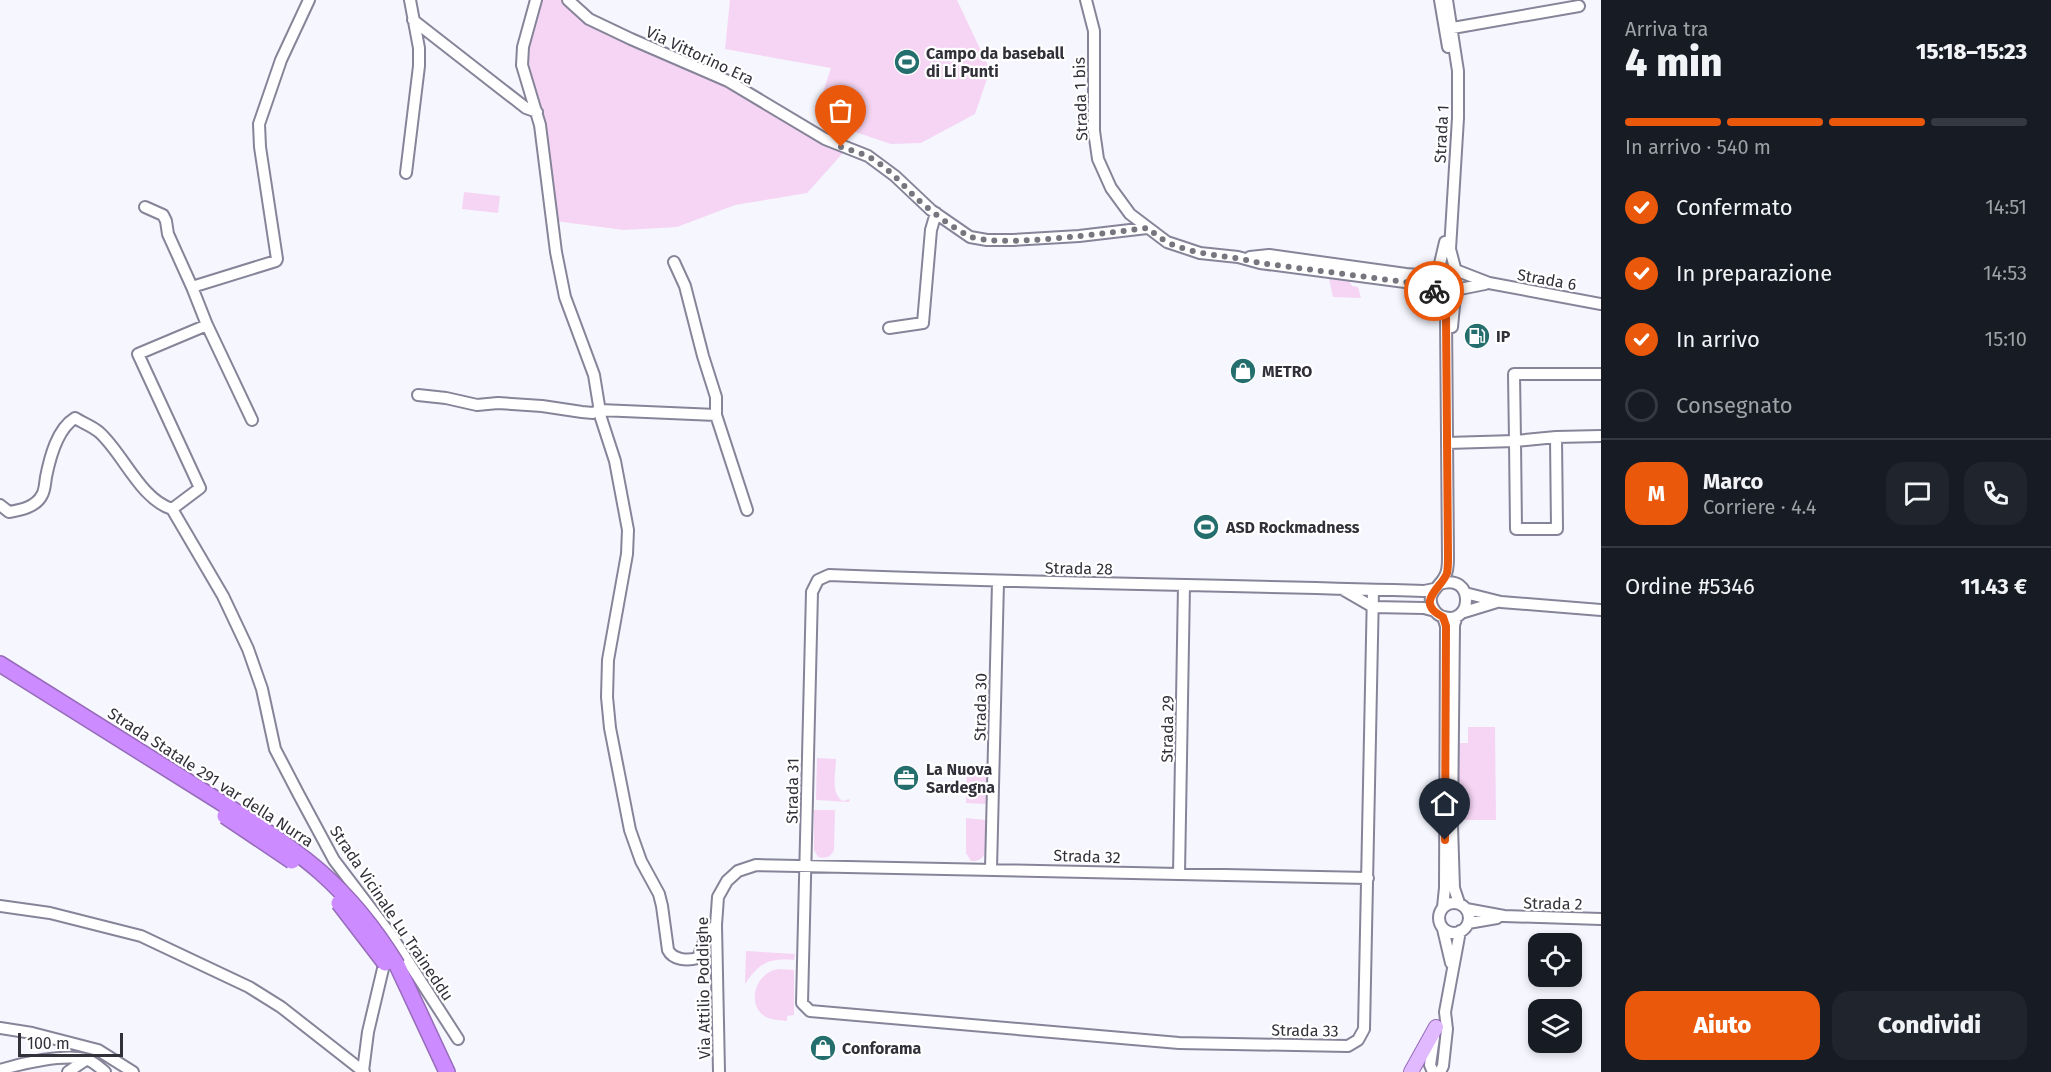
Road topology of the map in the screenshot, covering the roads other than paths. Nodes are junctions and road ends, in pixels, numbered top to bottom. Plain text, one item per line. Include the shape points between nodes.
1 (309, 0) edge
2 (410, 0) edge
3 (536, 0) edge
4 (568, 0) edge
5 (1086, 0) edge
6 (1440, 0) edge
7 (1447, 0) edge
8 (1579, 6) dead end
9 (413, 21) junction
10 (1449, 29) junction
11 (537, 112) junction
12 (406, 173) dead end
13 (145, 207) dead end
14 (936, 213) junction
15 (1148, 228) junction
16 (1238, 257) junction
17 (674, 262) dead end
18 (1437, 270) junction
19 (1457, 270) junction
20 (1489, 283) junction
21 (192, 287) junction
22 (1435, 292) junction
23 (1458, 292) junction
24 (1601, 304) edge
25 (207, 325) junction
26 (889, 328) dead end
27 (1601, 374) edge
28 (418, 395) dead end
29 (600, 410) junction
30 (716, 415) junction
31 (252, 420) dead end
32 (1601, 436) edge
33 (1556, 437) junction
34 (1515, 441) junction
35 (1450, 443) junction
36 (0, 505) edge
37 (172, 509) junction
38 (747, 510) dead end
39 (818, 580) joint
40 (998, 582) junction
41 (1184, 585) junction
42 (1437, 586) junction
43 (1340, 588) junction
44 (1373, 590) junction
45 (1463, 590) junction
46 (1501, 602) junction
47 (1372, 607) junction
48 (1601, 610) edge
49 (1439, 614) junction
50 (1459, 614) junction
51 (0, 664) edge
52 (0, 675) edge
53 (220, 807) junction
54 (805, 865) junction
55 (991, 869) junction
56 (1179, 874) junction
57 (1368, 878) junction
58 (0, 906) edge
59 (1462, 906) junction
60 (1443, 907) junction
61 (1504, 916) junction
62 (1601, 919) edge
63 (1468, 923) junction
64 (716, 925) junction
65 (1443, 928) junction
66 (1460, 932) junction
67 (391, 935) junction
68 (393, 968) junction
69 (1452, 968) junction
70 (802, 1004) joint
71 (1445, 1012) junction
72 (1436, 1027) junction
73 (0, 1028) edge
74 (458, 1039) dead end
75 (87, 1059) junction
76 (0, 1070) edge
77 (68, 1072) edge
78 (105, 1072) edge
79 (133, 1072) edge
80 (364, 1072) edge
81 (437, 1072) edge
82 (447, 1072) edge
83 (719, 1072) edge
84 (1411, 1072) edge
85 (1433, 1072) edge
86 (1440, 1072) edge

1 - 21 street via 281,60 259,124 276,261
2 - 9 street
3 - 11 street via 521,58
4 - 14 street, Via Vittorino Era via 589,20 728,81 825,139 868,156
5 - 15 street, Strada 1 bis via 1094,32 1094,131 1098,159 1111,188 1130,214
6 - 10 street, Strada 1
7 - 10 street, Strada 1
8 - 10 street
9 - 11 street via 526,108
9 - 12 street via 419,66
10 - 18 street, Strada 1 via 1452,117 1445,246
10 - 19 street, Strada 1 via 1458,71 1450,249
11 - 29 street via 559,269 569,310 594,375
13 - 21 street via 163,215
14 - 15 street, Via Vittorino Era via 970,237 987,240
14 - 26 street via 923,323
15 - 16 street, Strada 1 bis via 1178,246
16 - 18 street, Strada 1 bis via 1269,255 1406,274
16 - 22 street, Strada 1 bis via 1405,282
17 - 30 street via 685,286 716,397
18 - 19 street via 1449,266
18 - 22 street via 1431,278
19 - 20 street, Strada 6
19 - 23 street via 1462,280
20 - 23 street, Strada 6
20 - 24 street, Strada 6
21 - 25 street
22 - 23 street via 1447,297
22 - 35 street via 1446,316
23 - 35 street via 1452,326
25 - 31 street
25 - 37 street via 138,354 200,488
27 - 34 street via 1514,374
28 - 29 street via 477,405
29 - 30 street
29 - 64 street via 628,530 606,682 610,728 630,830 660,900 670,955 698,958 706,933
30 - 38 street
32 - 33 street
33 - 34 street
33 - 34 street via 1557,529 1516,529
34 - 35 street
35 - 42 street via 1447,573
35 - 45 street via 1454,568
36 - 37 street via 9,512 37,502 43,494 58,438 75,418 99,432 145,489 164,507
37 - 67 street, Strada Vicinale Lu Traineddu via 223,596 248,649 262,689 275,749 284,767 334,860
39 - 40 street, Strada 28 via 829,575
39 - 54 street, Strada 31 via 812,592
40 - 41 street, Strada 28
40 - 55 street, Strada 30
41 - 43 street, Strada 28
41 - 56 street, Strada 29
42 - 44 street, Strada 28 via 1424,591
42 - 45 street via 1451,582
42 - 49 street via 1431,600
43 - 44 street, Strada 28
43 - 47 street, Strada 28
44 - 47 street, Strada 33
45 - 46 street
45 - 50 street via 1466,603
46 - 48 street
46 - 50 street
47 - 49 street, Strada 28 via 1424,609
47 - 57 street, Strada 33
49 - 50 street
49 - 60 street via 1446,626
50 - 59 street via 1454,625 1452,826 1454,881
51 - 53 highway, Strada Statale 291 var della Nurra
52 - 53 highway, Strada Statale 291 var della Nurra
53 - 68 highway, Strada Statale 291 var della Nurra, bridge via 327,891
54 - 55 street, Strada 32
54 - 64 street, Via Attilio Poddighe via 756,865 738,871 718,897
54 - 70 street, Strada 31
55 - 56 street, Strada 32
56 - 57 street, Strada 32
57 - 70 street, Strada 33 via 1364,1029 1358,1040 1348,1046 1179,1044 810,1011
58 - 80 street via 50,913 141,936 249,987
59 - 60 street via 1450,903
59 - 61 street, Strada 2
59 - 63 street via 1469,916
60 - 65 street via 1438,918
61 - 62 street, Strada 2
61 - 63 street, Strada 2
63 - 66 street
64 - 83 street, Via Attilio Poddighe
65 - 66 street
65 - 69 street
66 - 69 street
67 - 74 street, Strada Vicinale Lu Traineddu
67 - 80 street via 368,1032
68 - 81 highway, Strada Statale 291 var della Nurra
68 - 82 highway, Strada Statale 291 var della Nurra
69 - 71 street
71 - 72 street
71 - 86 street via 1447,1029
72 - 84 main road
72 - 85 street via 1430,1065
73 - 79 street via 98,1050
75 - 76 street via 26,1061
75 - 77 street
75 - 78 street

